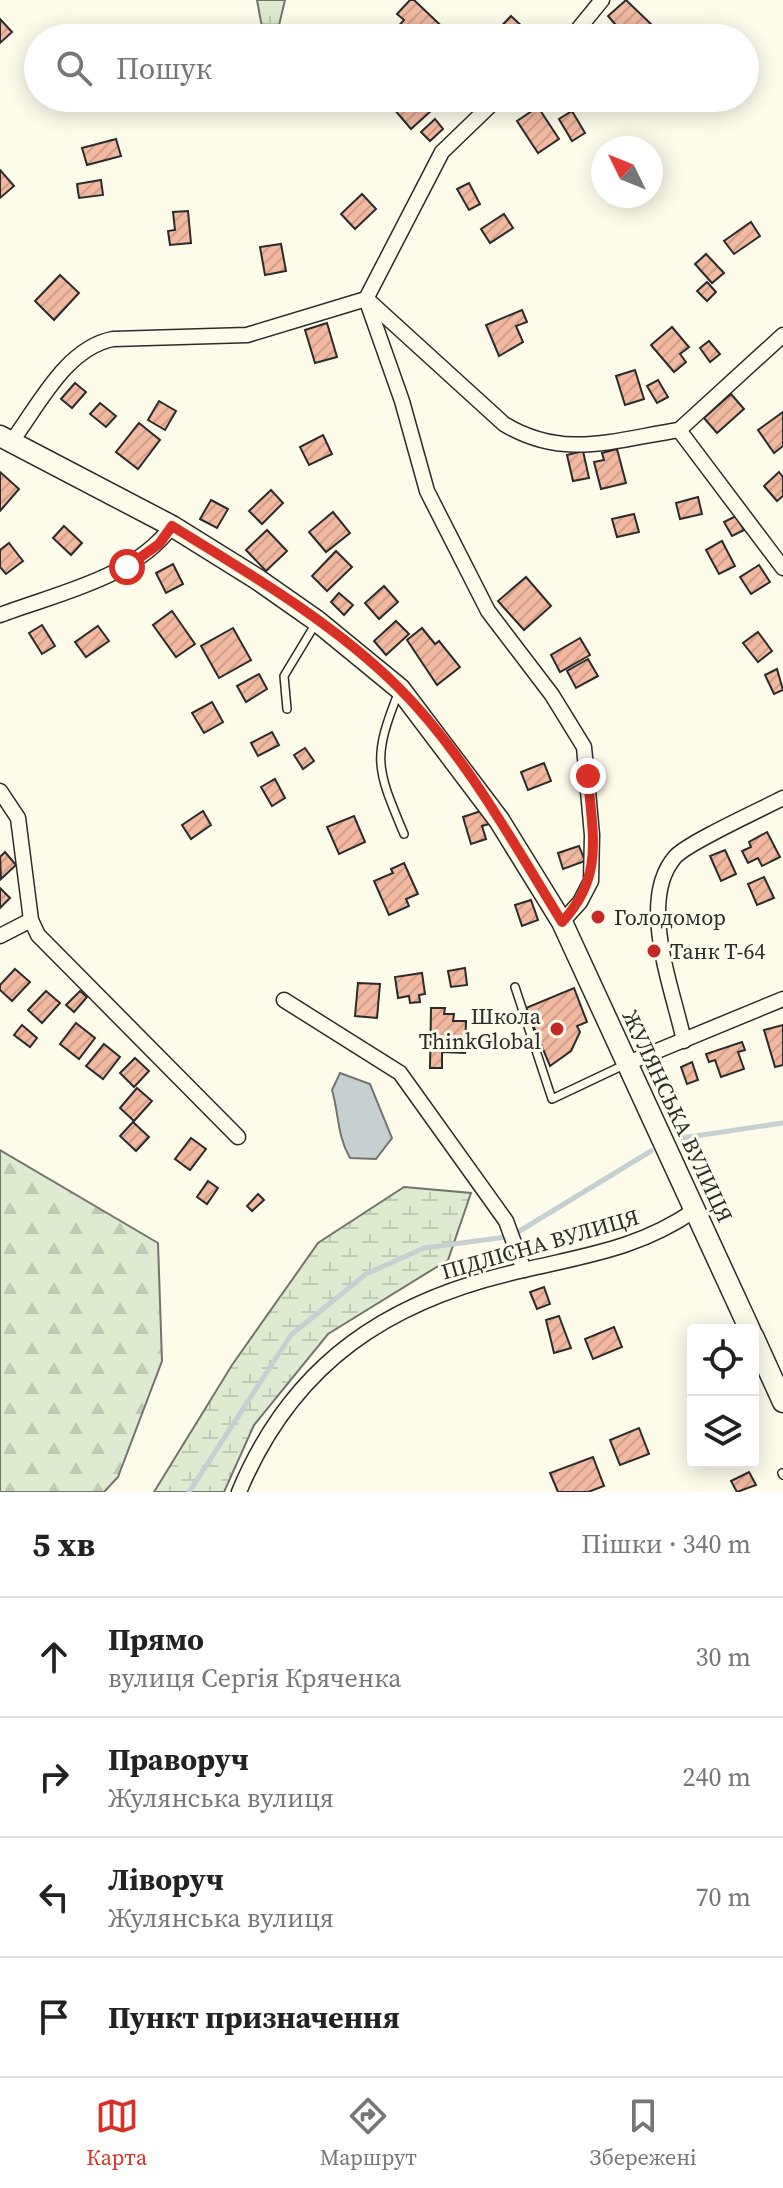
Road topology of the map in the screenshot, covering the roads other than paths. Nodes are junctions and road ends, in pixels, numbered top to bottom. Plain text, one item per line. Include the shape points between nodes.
1 (602, 0) edge
2 (582, 24) edge
3 (483, 112) edge
4 (366, 299) junction
5 (783, 335) edge
6 (679, 430) junction
7 (6, 438) edge
8 (172, 526) junction
9 (783, 568) edge
10 (0, 615) edge
11 (317, 621) junction
12 (400, 689) junction
13 (287, 709) dead end
14 (0, 791) edge
15 (783, 798) edge
16 (404, 834) dead end
17 (31, 920) junction
18 (562, 922) junction
19 (0, 936) edge
20 (515, 987) dead end
21 (783, 999) edge
22 (284, 1000) dead end
23 (684, 1041) junction
24 (628, 1063) junction
25 (238, 1137) dead end
26 (695, 1210) junction
27 (524, 1270) junction
28 (747, 1324) edge
29 (759, 1349) edge
30 (783, 1402) edge
31 (239, 1492) edge

1 - 2 street
3 - 4 street via 442,152
4 - 6 street via 504,424 527,438 566,447
4 - 7 street via 247,335 91,343
4 - 18 street via 427,491 488,611 584,747 591,881
5 - 6 street
6 - 9 street
7 - 8 street, ЖУЛЯНСЬКА ВУЛИЦЯ
8 - 10 street via 159,544 127,567
8 - 11 street, ЖУЛЯНСЬКА ВУЛИЦЯ
11 - 12 street, ЖУЛЯНСЬКА ВУЛИЦЯ
11 - 13 lane via 284,676
12 - 16 lane via 382,734 380,776
12 - 18 street, ЖУЛЯНСЬКА ВУЛИЦЯ via 499,820
14 - 17 street via 18,818
15 - 23 street via 677,855 660,884 656,915
17 - 19 street
17 - 25 street via 47,947
18 - 24 street, ЖУЛЯНСЬКА ВУЛИЦЯ
20 - 24 lane via 552,1099
21 - 23 street
22 - 27 street via 400,1073 506,1221
23 - 24 street
24 - 26 street, ЖУЛЯНСЬКА ВУЛИЦЯ
26 - 27 street, ПІДЛІСНА ВУЛИЦЯ via 662,1233 590,1258
26 - 28 street, ЖУЛЯНСЬКА ВУЛИЦЯ
27 - 31 street, ПІДЛІСНА ВУЛИЦЯ via 452,1289 350,1342 291,1398 268,1430
29 - 30 street

